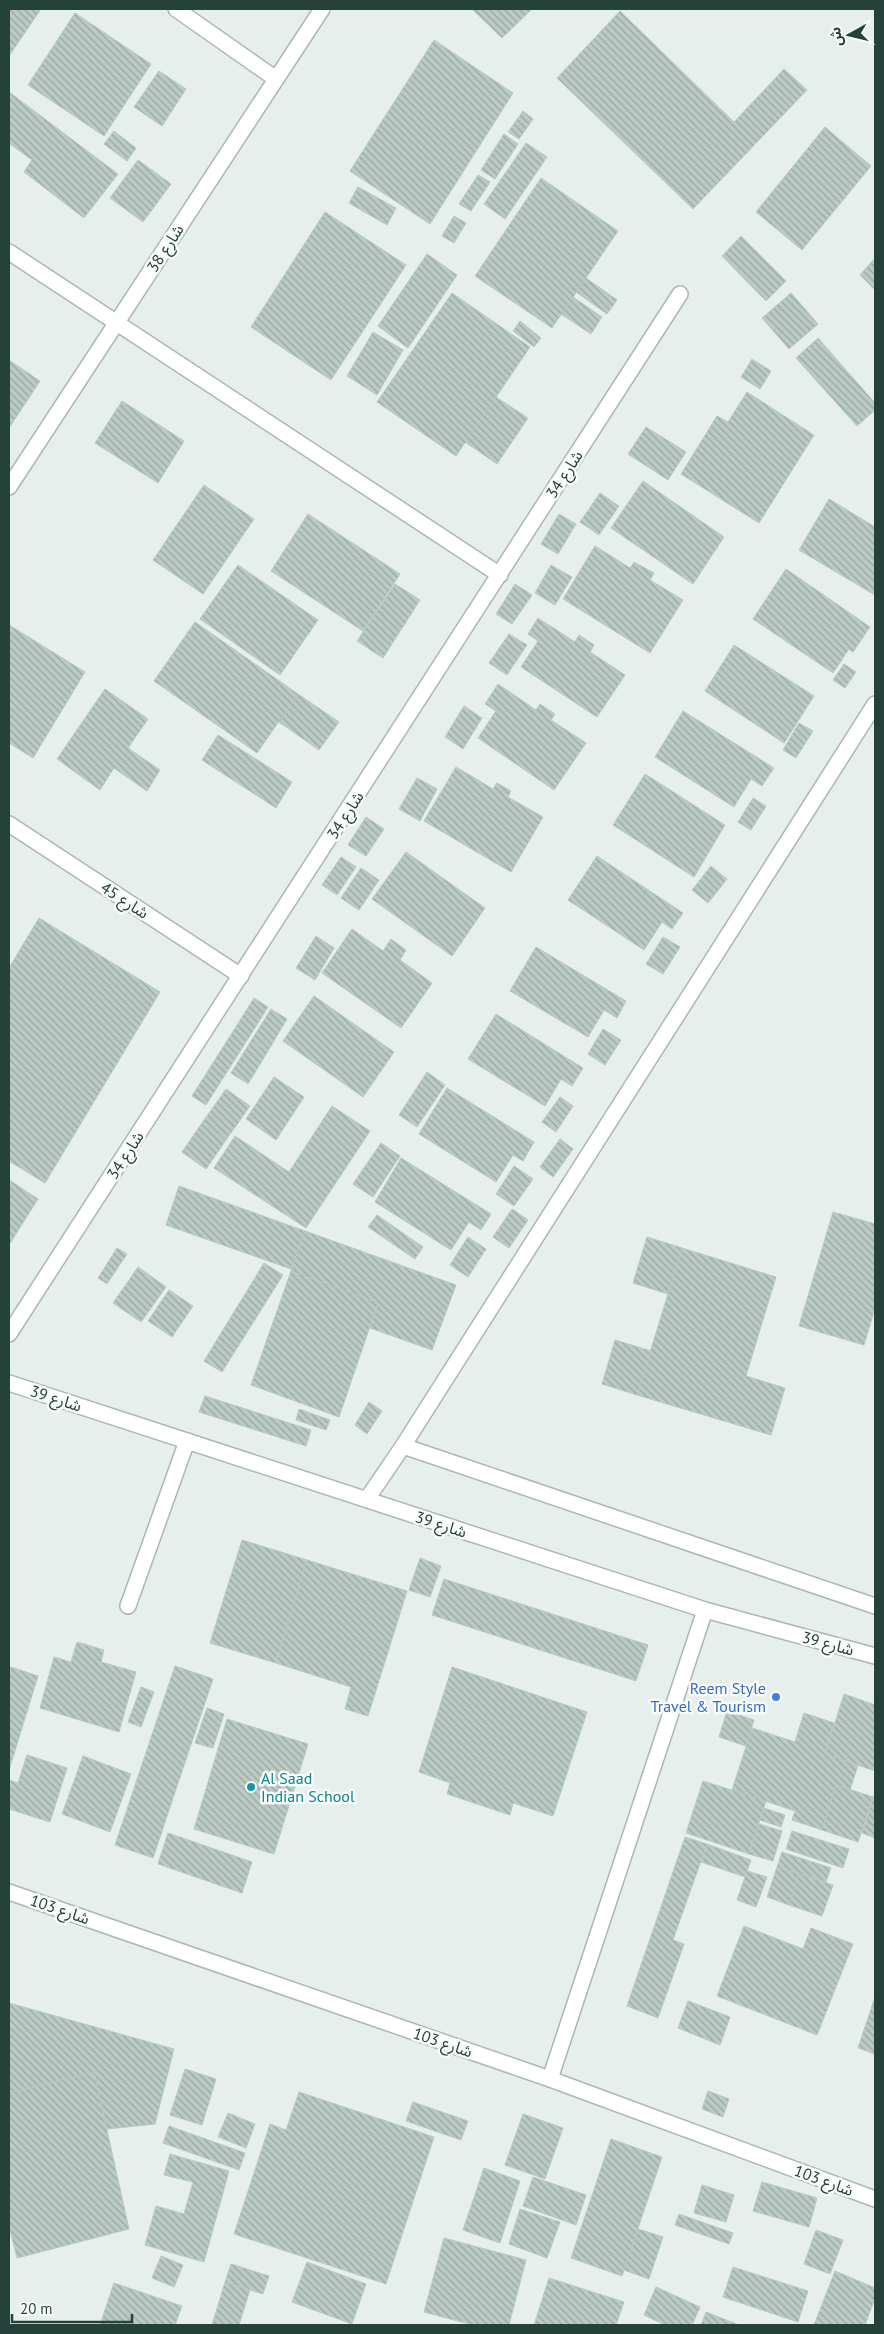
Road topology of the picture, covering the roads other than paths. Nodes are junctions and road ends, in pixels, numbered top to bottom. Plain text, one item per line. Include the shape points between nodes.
1 (322, 9) edge
2 (182, 11) edge
3 (276, 79) junction
4 (9, 252) edge
5 (680, 294) dead end
6 (116, 323) junction
7 (9, 486) edge
8 (500, 575) junction
9 (875, 704) edge
10 (9, 824) edge
11 (241, 976) junction
12 (9, 1334) edge
13 (9, 1383) edge
14 (187, 1441) junction
15 (403, 1446) junction
16 (367, 1500) junction
17 (128, 1606) dead end
18 (875, 1606) edge
19 (704, 1610) junction
20 (875, 1656) edge
21 (9, 1892) edge
22 (550, 2079) junction
23 (875, 2199) edge

1 - 3 street, شارع 38
2 - 3 street
3 - 6 street, شارع 38
4 - 6 street
5 - 8 street, شارع 34
6 - 7 street, شارع 38
6 - 8 street
8 - 11 street, شارع 34
9 - 15 street
10 - 11 street, شارع 45
11 - 12 street, شارع 34
13 - 14 street, شارع 39
14 - 16 street, شارع 39
14 - 17 street
15 - 16 street
15 - 18 street
16 - 19 street, شارع 39
19 - 20 street, شارع 39
19 - 22 street
21 - 22 street, شارع 103
22 - 23 street, شارع 103

